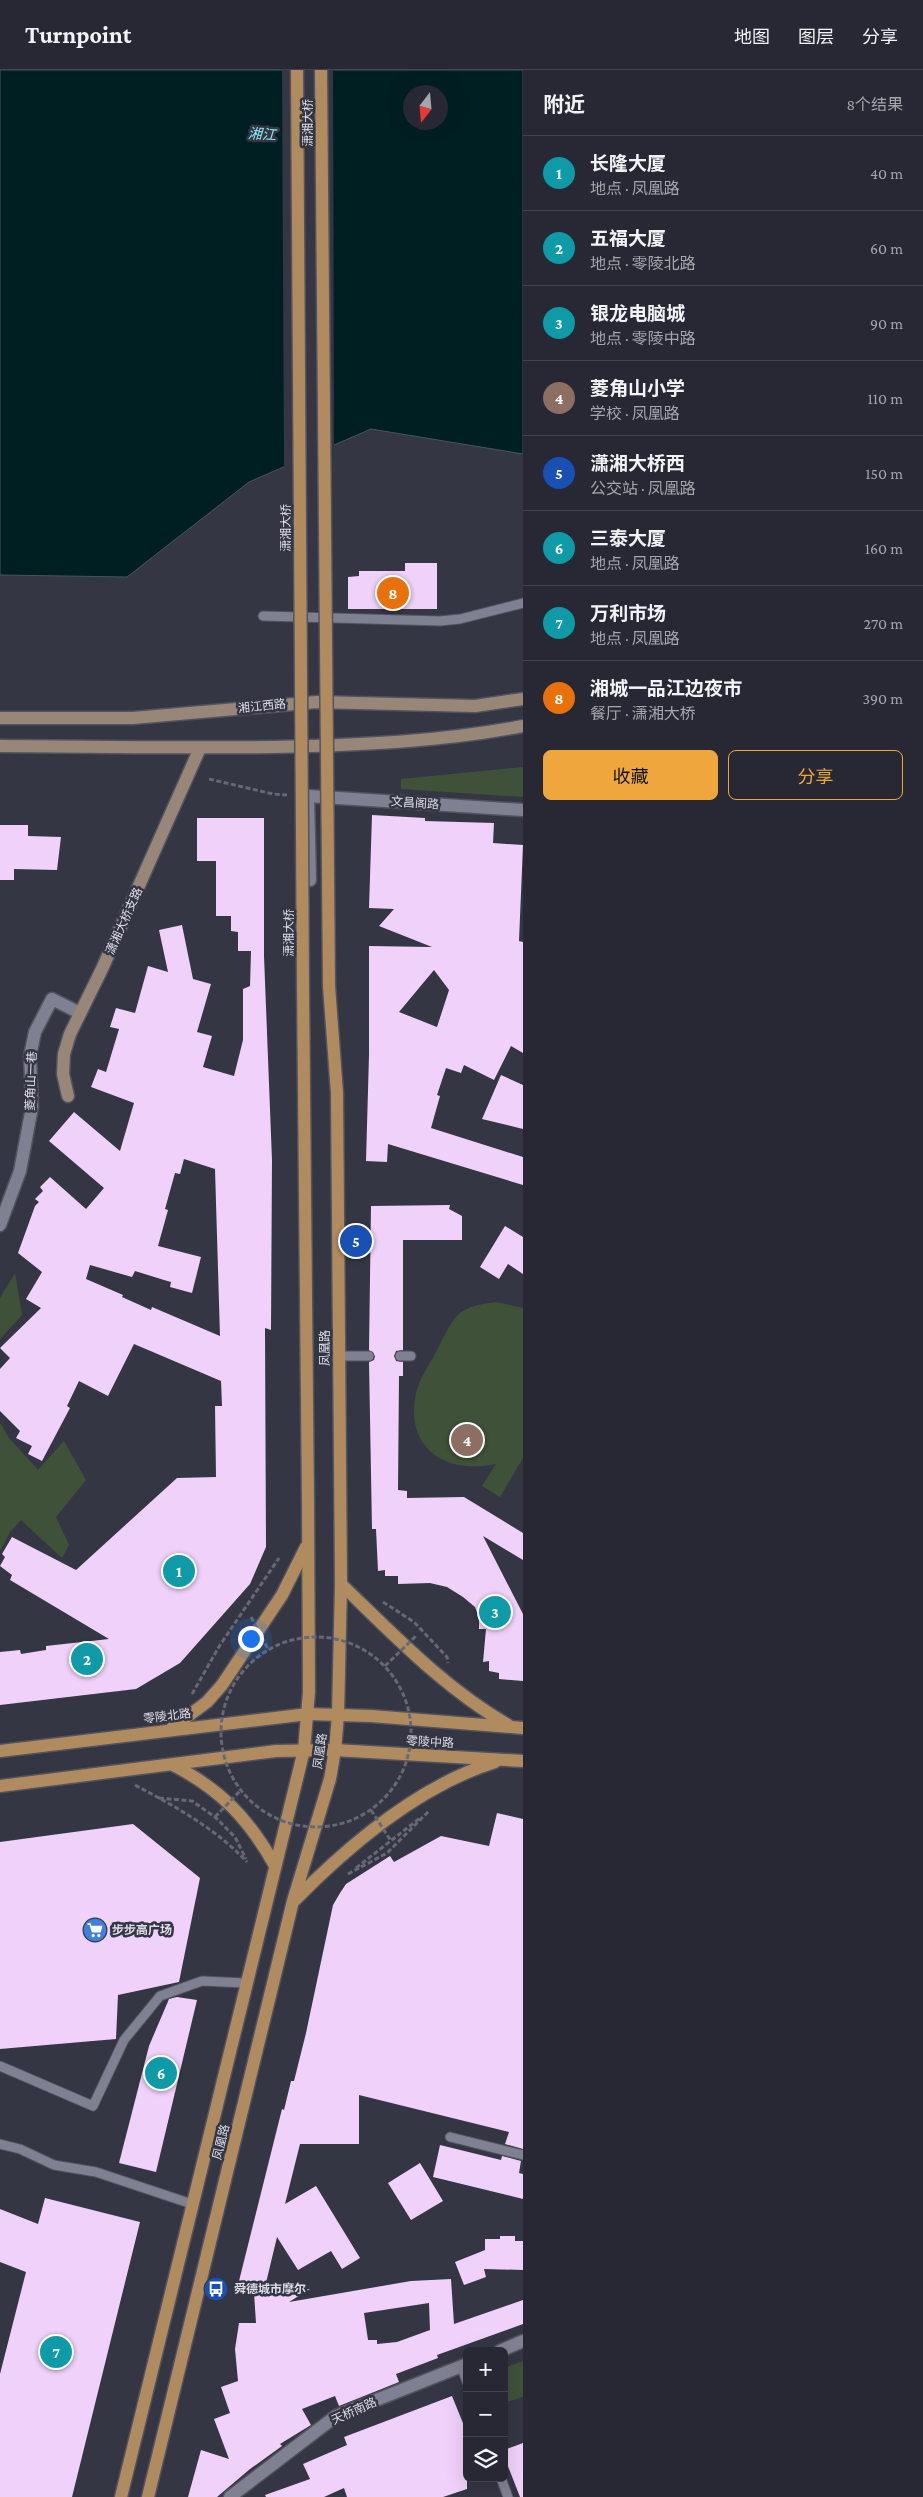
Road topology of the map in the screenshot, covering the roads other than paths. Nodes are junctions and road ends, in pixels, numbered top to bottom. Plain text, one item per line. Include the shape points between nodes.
1 (297, 70) edge
2 (321, 70) edge
3 (523, 603) edge
4 (263, 616) dead end
5 (523, 699) edge
6 (0, 718) edge
7 (523, 726) edge
8 (0, 746) edge
9 (200, 748) junction
10 (523, 810) edge
11 (310, 880) dead end
12 (303, 986) joint
13 (329, 986) joint
14 (80, 1013) junction
15 (68, 1096) dead end
16 (0, 1225) edge
17 (339, 1356) junction
18 (369, 1356) dead end
19 (400, 1356) dead end
20 (410, 1356) dead end
21 (308, 1543) junction
22 (341, 1584) junction
23 (308, 1714) junction
24 (338, 1715) junction
25 (517, 1727) edge
26 (170, 1729) junction
27 (304, 1750) junction
28 (335, 1750) junction
29 (0, 1751) edge
30 (503, 1760) junction
31 (523, 1761) edge
32 (173, 1765) junction
33 (0, 1786) edge
34 (274, 1864) junction
35 (293, 1902) junction
36 (246, 1983) junction
37 (0, 2066) edge
38 (450, 2137) dead end
39 (0, 2144) edge
40 (523, 2155) edge
41 (192, 2204) junction
42 (523, 2341) edge
43 (508, 2348) edge
44 (463, 2365) edge
45 (503, 2482) edge
46 (121, 2497) edge
47 (148, 2497) edge
48 (230, 2497) edge
49 (508, 2497) edge

1 - 12 main road, 潇湘大桥, bridge
2 - 13 main road, 潇湘大桥, bridge
3 - 4 lane via 460,620
5 - 6 main road, 湘江西路 via 475,706 316,702 133,718
7 - 9 main road via 373,745
8 - 9 main road
9 - 14 main road, 潇湘大桥支路
10 - 11 street, 文昌阁路 via 308,796
12 - 21 main road, 凤凰路
13 - 17 main road, 凤凰路 via 337,1093
14 - 15 main road, 潇湘大桥支路 via 64,1054 63,1074
14 - 16 street, 菱角山一巷 via 52,998 35,1032 30,1056 32,1107 20,1171
17 - 18 lane
17 - 22 main road, 凤凰路
19 - 20 lane
21 - 23 main road, 凤凰路
21 - 26 main road via 282,1595 222,1685 207,1702
22 - 24 main road, 凤凰路
22 - 25 main road via 467,1700
23 - 24 main road, 零陵北路
23 - 26 main road, 零陵北路
23 - 27 main road, 凤凰路
24 - 25 main road, 零陵中路
24 - 28 main road, 凤凰路
26 - 29 main road, 零陵北路
27 - 28 main road
27 - 32 main road
27 - 34 main road, 凤凰路
28 - 30 main road, 零陵中路
28 - 35 main road, 凤凰路 via 330,1779
30 - 31 main road, 零陵中路
30 - 35 main road via 456,1777 411,1804 337,1859
32 - 33 main road
32 - 34 main road via 202,1781 234,1806 264,1845
34 - 36 main road, 凤凰路
35 - 47 main road, 凤凰路
36 - 37 lane via 202,1981 160,1996 124,2040 93,2106
36 - 41 main road, 凤凰路
38 - 40 lane
39 - 41 lane via 20,2149 54,2165 96,2172
41 - 46 main road, 凤凰路
42 - 43 street
44 - 48 street, 天桥南路 via 336,2416
45 - 49 lane

